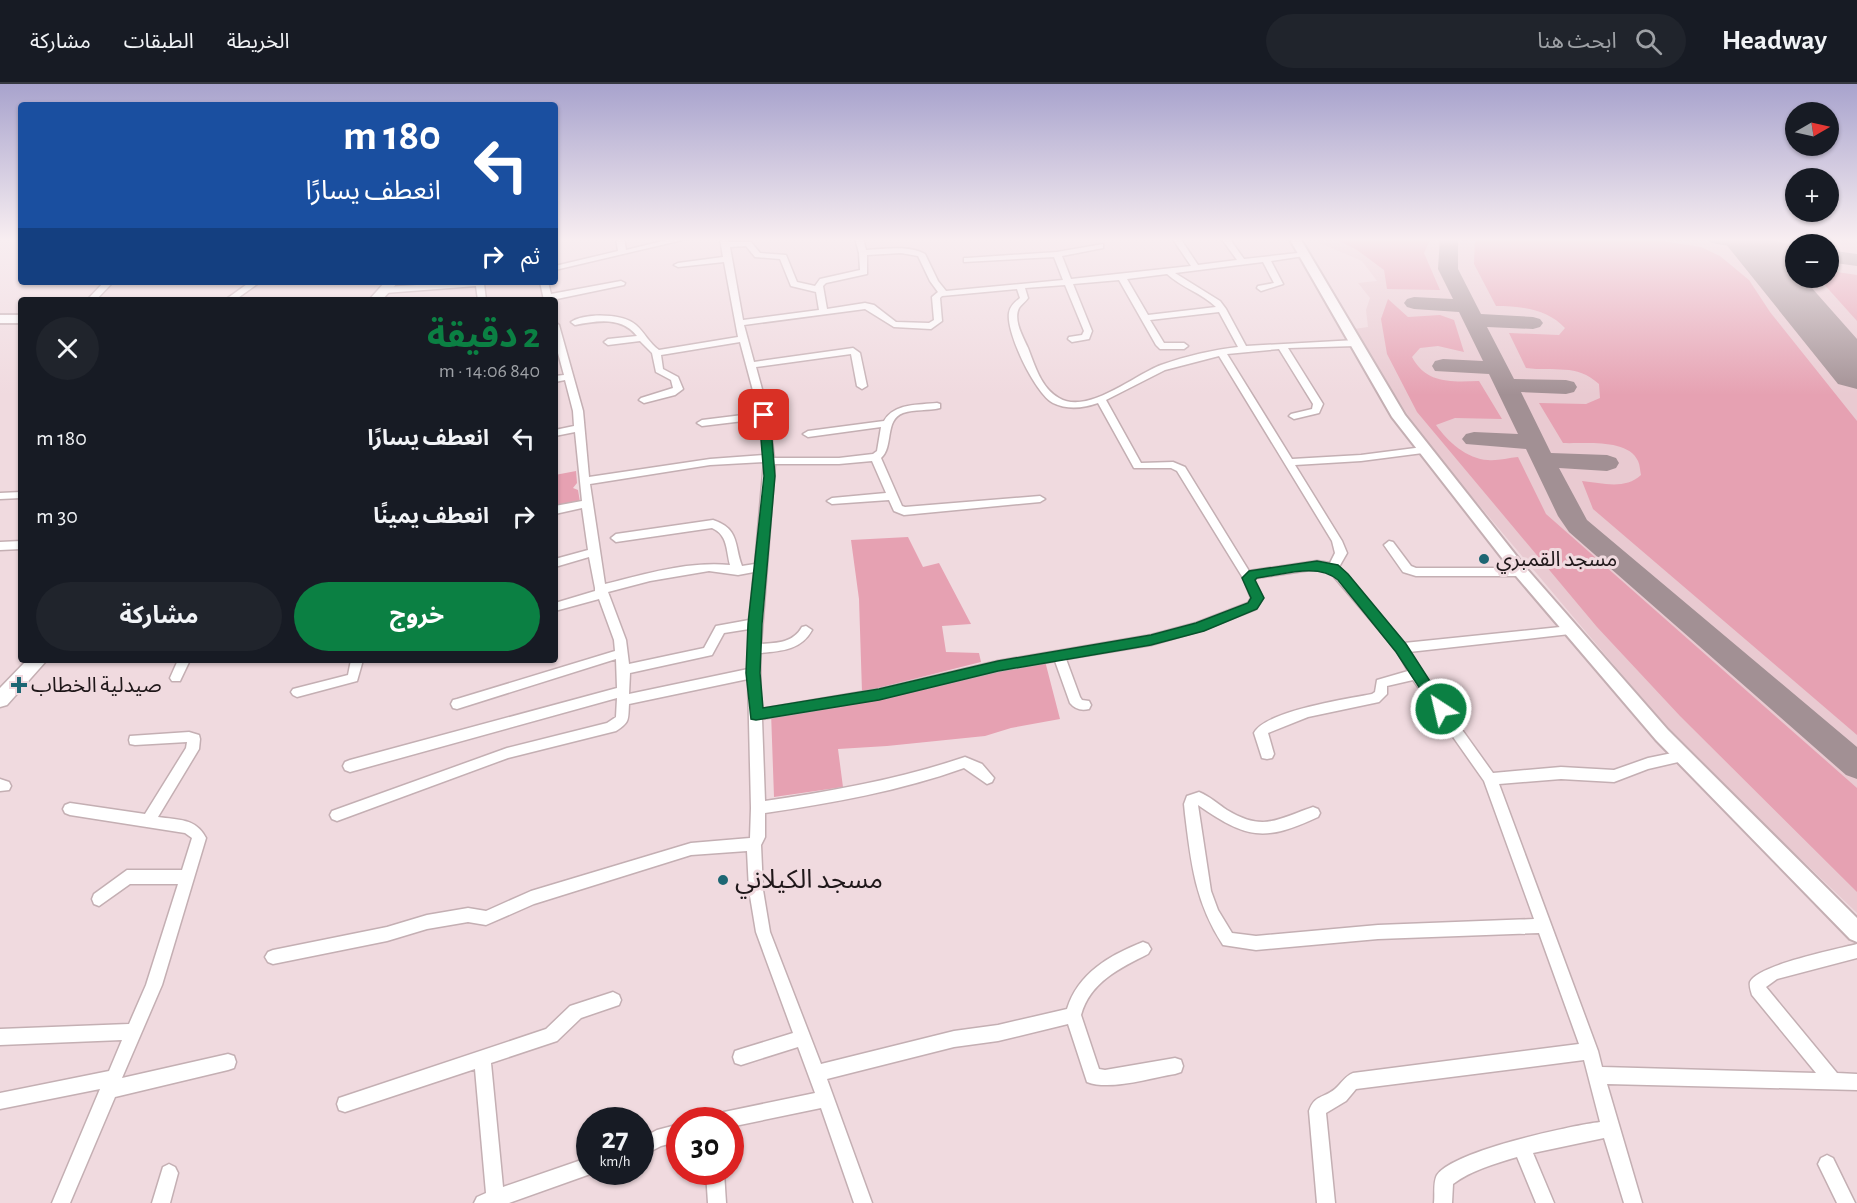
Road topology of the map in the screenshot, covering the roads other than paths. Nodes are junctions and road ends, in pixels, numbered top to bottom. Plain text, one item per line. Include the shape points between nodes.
1 (588, 290) edge
2 (733, 290) edge
3 (820, 290) edge
4 (941, 290) edge
5 (970, 290) edge
6 (1022, 290) edge
7 (1072, 290) edge
8 (1129, 290) edge
9 (1196, 290) edge
10 (1325, 290) edge
11 (943, 293) junction
12 (557, 297) edge
13 (1222, 309) junction
14 (823, 311) junction
15 (1145, 318) junction
16 (0, 319) edge
17 (18, 319) edge
18 (574, 322) dead end
19 (739, 323) junction
20 (558, 336) edge
21 (641, 338) junction
22 (743, 339) junction
23 (1072, 339) dead end
24 (608, 342) dead end
25 (1356, 344) junction
26 (1184, 346) dead end
27 (1282, 346) junction
28 (1243, 350) junction
29 (656, 352) junction
30 (1221, 352) junction
31 (752, 365) junction
32 (569, 377) junction
33 (558, 379) edge
34 (862, 386) dead end
35 (1101, 399) junction
36 (644, 400) dead end
37 (937, 406) dead end
38 (764, 415) junction
39 (1294, 416) dead end
40 (702, 423) dead end
41 (885, 424) junction
42 (580, 428) junction
43 (558, 432) edge
44 (808, 434) dead end
45 (1423, 450) junction
46 (876, 457) junction
47 (769, 459) junction
48 (1289, 462) junction
49 (584, 481) junction
50 (18, 495) edge
51 (892, 496) junction
52 (1, 497) edge
53 (1040, 499) dead end
54 (832, 501) dead end
55 (587, 503) junction
56 (558, 509) edge
57 (615, 538) dead end
58 (18, 545) edge
59 (1389, 545) dead end
60 (0, 546) edge
61 (594, 552) junction
62 (558, 562) edge
63 (761, 567) junction
64 (1333, 568) junction
65 (737, 570) junction
66 (1521, 572) junction
67 (1248, 578) junction
68 (601, 592) junction
69 (558, 606) edge
70 (755, 624) junction
71 (806, 630) dead end
72 (1570, 630) junction
73 (1401, 648) junction
74 (755, 649) junction
75 (622, 653) junction
76 (1059, 656) junction
77 (20, 663) edge
78 (35, 663) edge
79 (183, 663) edge
80 (356, 663) edge
81 (623, 670) junction
82 (753, 673) junction
83 (1416, 674) junction
84 (176, 678) dead end
85 (0, 683) edge
86 (297, 692) dead end
87 (623, 695) junction
88 (0, 700) edge
89 (457, 704) dead end
90 (1085, 705) dead end
91 (756, 715) junction
92 (135, 740) dead end
93 (1268, 754) dead end
94 (1682, 756) junction
95 (350, 766) dead end
96 (987, 778) dead end
97 (1490, 779) junction
98 (758, 808) junction
99 (70, 809) dead end
100 (1313, 813) dead end
101 (337, 815) dead end
102 (148, 821) junction
103 (754, 843) junction
104 (188, 877) junction
105 (99, 899) dead end
106 (1544, 926) junction
107 (1857, 932) edge
108 (1143, 949) dead end
109 (1857, 951) edge
110 (273, 957) dead end
111 (613, 1000) dead end
112 (1072, 1015) junction
113 (135, 1032) junction
114 (0, 1037) edge
115 (802, 1038) junction
116 (1590, 1051) junction
117 (482, 1058) junction
118 (741, 1058) dead end
119 (228, 1062) dead end
120 (1175, 1066) dead end
121 (816, 1074) junction
122 (1595, 1074) junction
123 (1833, 1081) junction
124 (1857, 1082) edge
125 (110, 1084) junction
126 (826, 1099) junction
127 (0, 1101) edge
128 (345, 1104) dead end
129 (744, 1116) edge
130 (1610, 1129) junction
131 (1522, 1149) junction
132 (1827, 1164) dead end
133 (576, 1171) edge
134 (169, 1173) dead end
135 (716, 1185) edge
136 (489, 1201) edge
137 (61, 1203) edge
138 (161, 1203) edge
139 (717, 1203) edge
140 (862, 1203) edge
141 (1326, 1203) edge
142 (1443, 1203) edge
143 (1545, 1203) edge
144 (1633, 1203) edge
145 (1846, 1203) edge

1 - 12 street
2 - 19 street
3 - 14 street
4 - 11 street
5 - 11 street
6 - 35 street via 1024,298 1015,308 1014,323 1045,392 1065,404
7 - 23 street via 1089,334
8 - 15 street
9 - 13 street
10 - 25 main road
11 - 14 street via 936,295 938,321 931,326 894,324 868,306
13 - 15 street
13 - 28 street
14 - 19 street
15 - 26 street via 1162,347
16 - 17 main road
18 - 21 street via 624,322 634,327
19 - 22 street
20 - 32 street
21 - 24 street
21 - 29 street
22 - 29 street
22 - 31 street
25 - 27 street
25 - 45 main road
27 - 28 street
27 - 39 street via 1318,404 1316,411
28 - 30 street
29 - 36 street via 659,370 675,378 678,389
30 - 35 street via 1163,368
30 - 48 street
31 - 34 street via 853,351
31 - 38 street
32 - 33 street
32 - 42 street
35 - 67 street via 1138,466 1173,465 1181,469
37 - 41 street via 901,410
38 - 40 street
38 - 47 street
41 - 44 street
41 - 46 street via 882,452
42 - 43 street
42 - 49 street
45 - 48 street
45 - 66 main road
46 - 47 street via 839,461
46 - 51 street
47 - 49 street via 691,465
47 - 63 street
48 - 64 street via 1337,541 1341,553
49 - 55 street
50 - 52 street
51 - 53 street via 898,508 908,511
51 - 54 street
55 - 56 street
55 - 61 street
57 - 65 street via 713,524 731,537
58 - 60 street
59 - 66 street via 1407,568 1416,572
61 - 62 street
61 - 68 street
63 - 65 street
63 - 70 street
64 - 67 street via 1268,571
64 - 73 street
65 - 68 street via 709,567 650,577
66 - 72 main road
67 - 76 street via 1257,598 1252,606 1151,640
68 - 69 street
68 - 75 street via 621,640
70 - 74 street
70 - 81 street via 720,629 708,651
71 - 74 street via 795,643
72 - 73 street
72 - 94 main road
73 - 83 street
74 - 82 street
75 - 81 street
75 - 89 street
76 - 90 street via 1074,699
76 - 91 street
77 - 85 main road
78 - 88 main road
79 - 84 street
80 - 86 street via 353,678
81 - 87 street
82 - 87 street
82 - 91 street
83 - 93 street via 1381,683 1381,694 1375,698 1306,711 1263,729 1260,733
83 - 97 street
87 - 95 street
87 - 101 street via 620,723 507,753
91 - 98 street
92 - 102 street via 194,740
94 - 97 street via 1614,776 1561,773
94 - 107 main road
96 - 98 street via 965,762 837,796
97 - 106 street
98 - 103 street via 758,837
99 - 102 street
100 - 106 street via 1276,828 1260,829 1237,822 1199,798 1192,800 1204,895 1228,940 1256,943 1378,932
102 - 104 street via 196,832 199,838
103 - 110 street via 691,849 531,898 486,918 468,915 427,922
103 - 115 street via 763,932
104 - 105 street via 127,877
104 - 113 street
106 - 116 street
108 - 112 street via 1094,977 1078,995
109 - 123 street via 1773,973 1757,984
111 - 117 street via 576,1012 551,1035
112 - 120 street via 1093,1076 1105,1078
112 - 121 street via 954,1039
113 - 114 street
113 - 125 street
115 - 118 street
115 - 121 street
116 - 122 street
116 - 141 street via 1353,1081 1317,1111
117 - 128 street
117 - 136 street
119 - 125 street
121 - 126 street
122 - 123 street
122 - 130 street
123 - 124 street
125 - 127 street
125 - 137 street
126 - 129 street
126 - 140 street
130 - 131 street
130 - 144 street
131 - 142 street via 1493,1155 1452,1172 1444,1180
131 - 143 street
132 - 145 street
133 - 136 street
134 - 138 street
135 - 139 street

